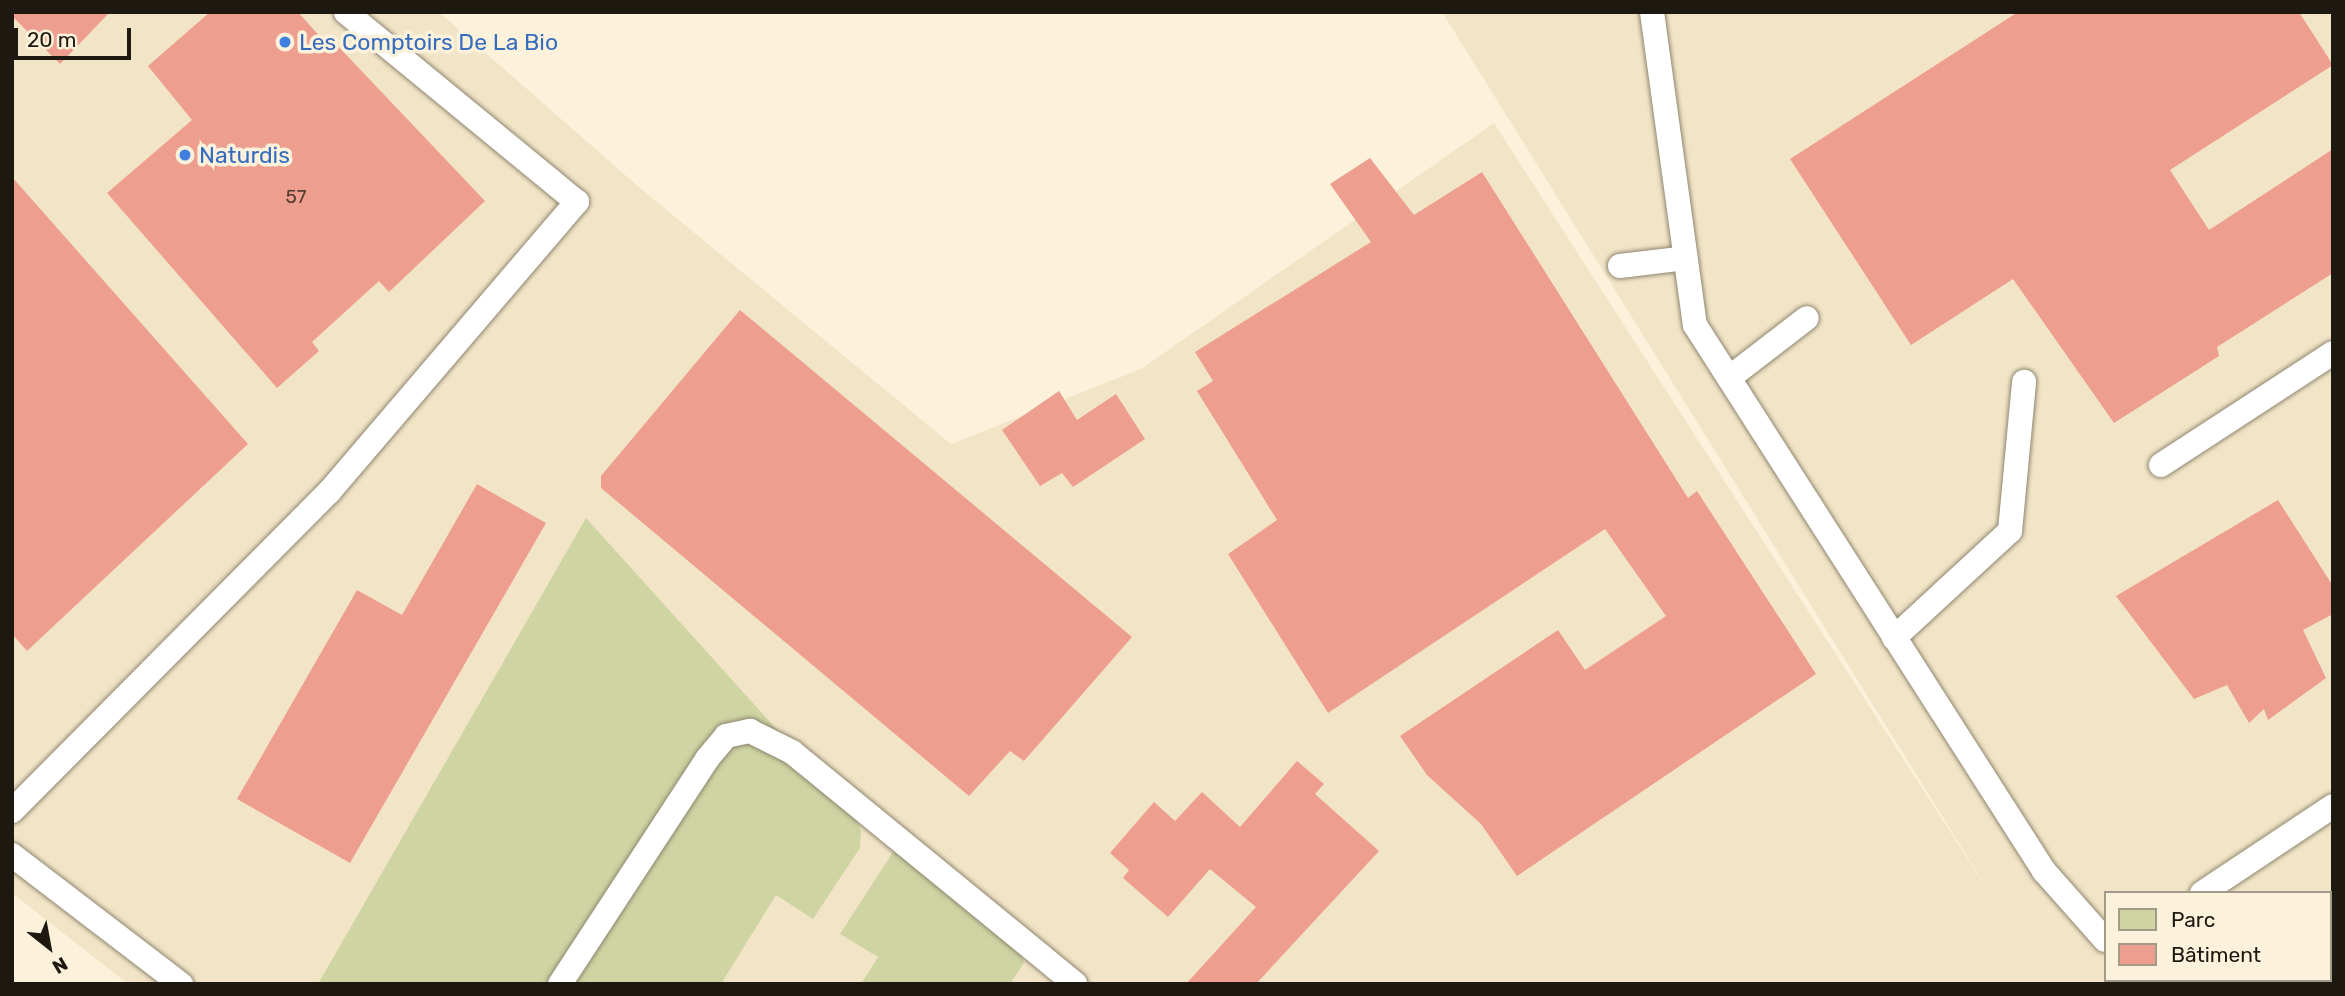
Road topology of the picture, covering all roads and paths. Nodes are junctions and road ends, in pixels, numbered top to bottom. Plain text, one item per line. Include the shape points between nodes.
1 (346, 12) edge
2 (1652, 12) edge
3 (1686, 258) junction
4 (1620, 266) dead end
5 (1807, 318) dead end
6 (2333, 354) edge
7 (1728, 378) junction
8 (2025, 382) dead end
9 (2161, 465) dead end
10 (1894, 638) junction
11 (2333, 806) edge
12 (12, 811) edge
13 (12, 855) edge
14 (2205, 891) edge
15 (2104, 939) edge
16 (181, 984) edge
17 (560, 984) edge
18 (1074, 984) edge

1 - 12 lane via 577,202 329,492
2 - 3 lane
3 - 4 lane
3 - 7 lane via 1695,325
5 - 7 lane
6 - 9 lane
7 - 10 lane
8 - 10 lane via 2010,531
10 - 15 lane via 2044,871
11 - 14 lane
13 - 16 lane
17 - 18 lane via 707,759 726,736 750,731 792,752

